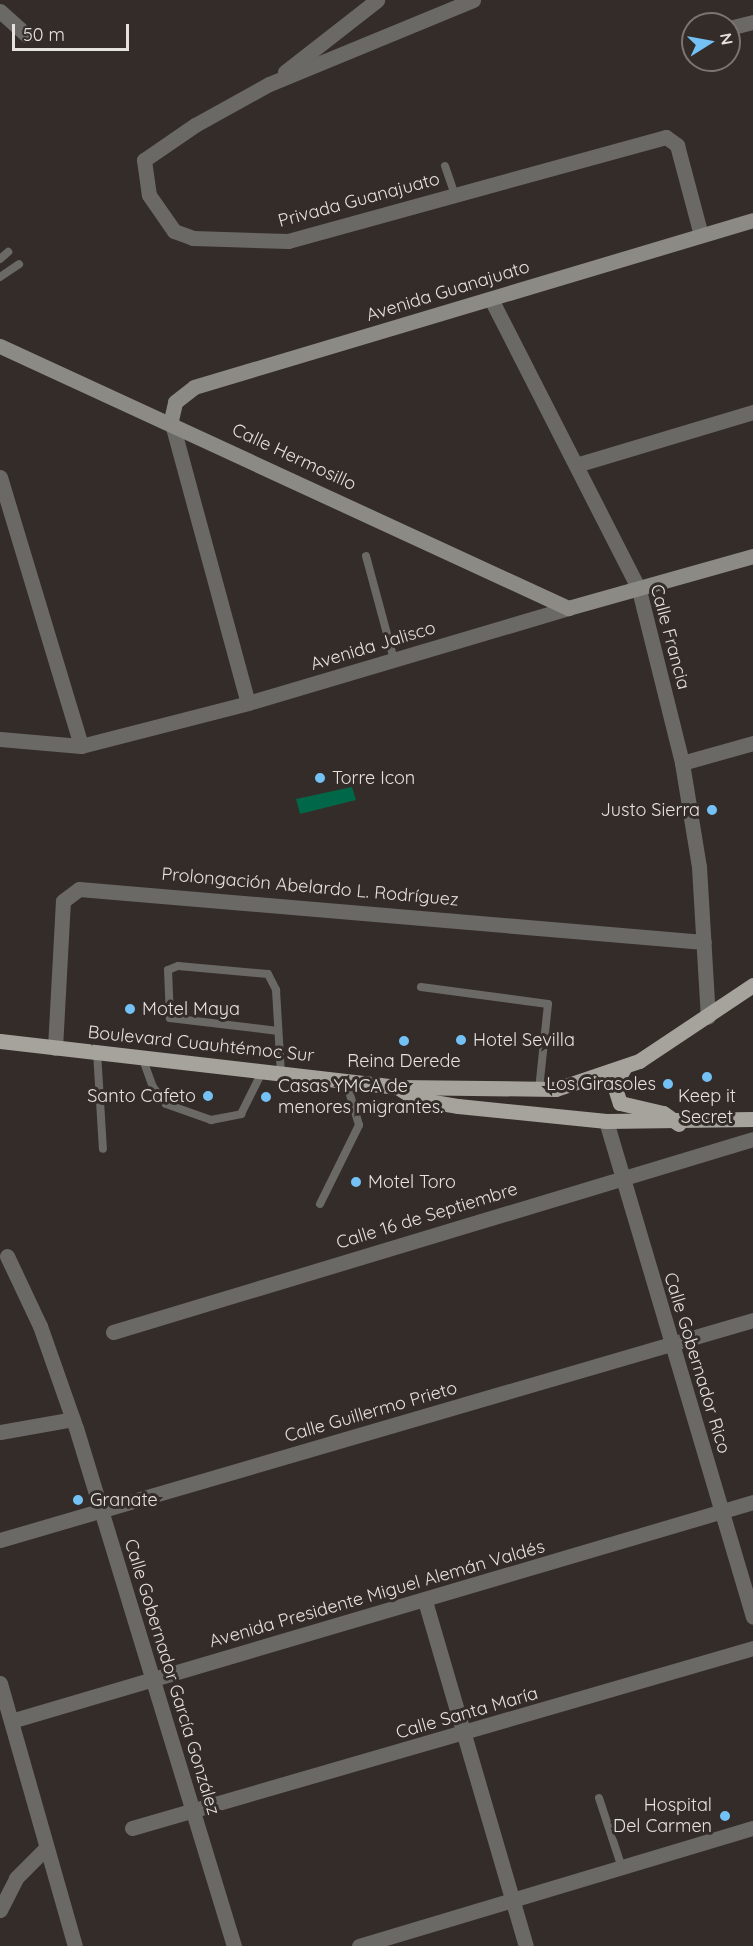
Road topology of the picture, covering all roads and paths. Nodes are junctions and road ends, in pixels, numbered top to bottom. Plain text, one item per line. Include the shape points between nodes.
1 (378, 0) edge
2 (473, 0) edge
3 (0, 11) edge
4 (27, 35) dead end
5 (269, 84) junction
6 (444, 166) dead end
7 (455, 195) junction
8 (753, 220) edge
9 (701, 236) junction
10 (8, 252) dead end
11 (0, 259) edge
12 (19, 264) dead end
13 (0, 277) edge
14 (491, 299) junction
15 (0, 346) edge
16 (753, 412) edge
17 (171, 420) junction
18 (576, 465) junction
19 (0, 477) edge
20 (366, 556) dead end
21 (753, 556) edge
22 (639, 590) junction
23 (568, 608) junction
24 (394, 660) junction
25 (248, 703) junction
26 (0, 739) edge
27 (753, 743) edge
28 (81, 746) junction
29 (682, 763) junction
30 (704, 942) junction
31 (753, 984) edge
32 (421, 987) dead end
33 (708, 1017) junction
34 (278, 1031) junction
35 (0, 1041) edge
36 (55, 1048) junction
37 (97, 1052) junction
38 (142, 1057) junction
39 (624, 1068) junction
40 (263, 1070) junction
41 (281, 1072) junction
42 (346, 1081) junction
43 (397, 1087) junction
44 (539, 1090) junction
45 (753, 1119) edge
46 (606, 1121) junction
47 (679, 1124) junction
48 (753, 1138) edge
49 (103, 1149) dead end
50 (620, 1178) junction
51 (320, 1204) dead end
52 (7, 1256) dead end
53 (753, 1320) edge
54 (113, 1332) dead end
55 (670, 1344) junction
56 (73, 1419) junction
57 (0, 1432) edge
58 (753, 1502) edge
59 (102, 1511) junction
60 (723, 1511) junction
61 (0, 1540) edge
62 (425, 1601) junction
63 (753, 1617) edge
64 (753, 1648) edge
65 (153, 1679) junction
66 (0, 1683) edge
67 (11, 1721) junction
68 (463, 1735) junction
69 (599, 1798) dead end
70 (192, 1811) junction
71 (132, 1828) dead end
72 (753, 1828) edge
73 (46, 1848) junction
74 (622, 1868) junction
75 (512, 1902) junction
76 (0, 1910) edge
77 (75, 1946) edge
78 (234, 1946) edge
79 (359, 1946) edge
80 (526, 1946) edge

1 - 5 street
2 - 5 street
3 - 4 street
5 - 7 street, Privada Guanajuato via 144,160 149,195 174,231 212,243 288,241
6 - 7 lane
7 - 9 street, Privada Guanajuato via 666,137 677,145
8 - 9 street, Avenida Guanajuato
9 - 14 street, Avenida Guanajuato
10 - 11 lane
12 - 13 lane
14 - 17 street, Avenida Guanajuato via 194,387 176,402
14 - 18 street, Calle Francia
15 - 17 street, Calle Hermosillo
16 - 18 street
17 - 23 street, Calle Hermosillo
17 - 25 street
18 - 22 street, Calle Francia
19 - 28 street
20 - 24 lane
21 - 22 street, Avenida Jalisco
22 - 23 street, Avenida Jalisco
22 - 29 street, Calle Francia
23 - 24 street, Avenida Jalisco
24 - 25 street, Avenida Jalisco
25 - 28 street, Avenida Jalisco
26 - 28 street, Avenida Jalisco
27 - 29 street
29 - 30 street, Calle Francia
30 - 33 street, Calle Francia
30 - 36 street, Prolongación Abelardo L. Rodríguez via 79,889 63,901
31 - 33 main road, Boulevard Cuauhtémoc Sur
32 - 44 lane via 548,1004
33 - 39 main road, Boulevard Cuauhtémoc Sur
34 - 34 lane via 276,990 268,974 178,966 168,970 170,1018
34 - 41 lane
35 - 36 main road, Boulevard Cuauhtémoc Sur
36 - 37 main road, Boulevard Cuauhtémoc Sur
37 - 38 main road, Boulevard Cuauhtémoc Sur
37 - 49 lane
38 - 40 main road, Boulevard Cuauhtémoc Sur
38 - 40 lane via 153,1087 166,1104 211,1120 241,1114
39 - 44 main road, Boulevard Cuauhtémoc Sur via 590,1082
39 - 47 main road via 614,1085 620,1102 663,1113
40 - 41 main road, Boulevard Cuauhtémoc Sur
41 - 42 main road, Boulevard Cuauhtémoc Sur
42 - 43 main road, Boulevard Cuauhtémoc Sur
42 - 51 lane via 358,1125
43 - 44 main road, Boulevard Cuauhtémoc Sur
43 - 46 main road, Boulevard Cuauhtémoc Sur via 416,1099 458,1106
45 - 47 main road, Boulevard Cuauhtémoc Sur
46 - 47 main road, Boulevard Cuauhtémoc Sur
46 - 50 street, Calle Gobernador Rico
48 - 50 street, Calle 16 de Septiembre
50 - 54 street, Calle 16 de Septiembre
50 - 55 street, Calle Gobernador Rico
52 - 56 street, Calle Gobernador García González
53 - 55 street, Calle Guillermo Prieto
55 - 59 street, Calle Guillermo Prieto
55 - 60 street, Calle Gobernador Rico
56 - 57 street
56 - 59 street, Calle Gobernador García González
58 - 60 street, Avenida Presidente Miguel Alemán Valdés
59 - 61 street, Calle Guillermo Prieto
59 - 65 street, Calle Gobernador García González
60 - 62 street, Avenida Presidente Miguel Alemán Valdés
60 - 63 street, Calle Gobernador Rico
62 - 65 street, Avenida Presidente Miguel Alemán Valdés
62 - 68 street
64 - 68 street, Calle Santa María
65 - 67 street, Avenida Presidente Miguel Alemán Valdés
65 - 70 street, Calle Gobernador García González
66 - 67 street
67 - 73 street
68 - 70 street, Calle Santa María
68 - 75 street
69 - 74 lane
70 - 71 street, Calle Santa María
70 - 78 street, Calle Gobernador García González
72 - 74 street
73 - 76 street via 16,1878
73 - 77 street
74 - 75 street
75 - 79 street
75 - 80 street

